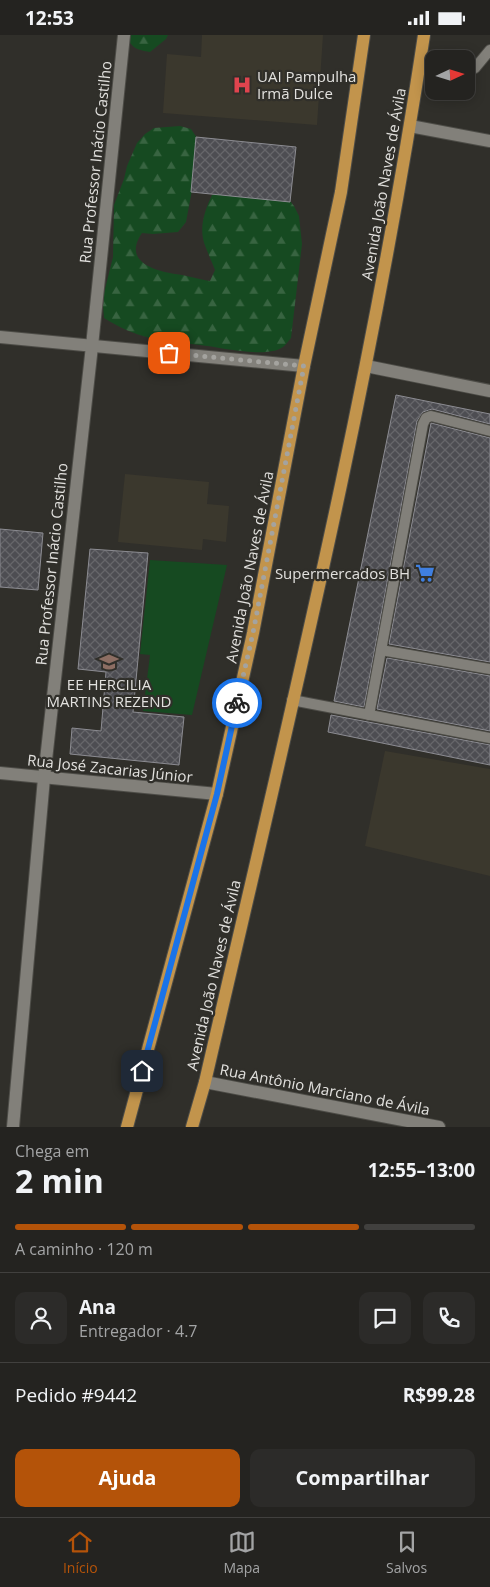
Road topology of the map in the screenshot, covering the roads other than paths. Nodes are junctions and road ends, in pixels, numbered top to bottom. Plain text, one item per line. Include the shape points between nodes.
1 (124, 35) edge
2 (364, 35) edge
3 (424, 35) edge
4 (490, 50) edge
5 (420, 63) junction
6 (425, 64) edge
7 (475, 67) edge
8 (410, 125) junction
9 (490, 141) edge
10 (0, 337) edge
11 (92, 346) junction
12 (304, 366) junction
13 (366, 366) junction
14 (490, 391) edge
15 (490, 431) edge
16 (381, 650) junction
17 (490, 669) edge
18 (292, 700) junction
19 (368, 715) junction
20 (490, 738) edge
21 (0, 773) edge
22 (44, 778) junction
23 (217, 794) junction
24 (205, 1082) junction
25 (12, 1127) edge
26 (127, 1127) edge
27 (192, 1127) edge
28 (439, 1127) edge

1 - 11 street, Rua Professor Inácio Castilho
2 - 12 main road, Avenida João Naves de Ávila via 341,192
3 - 5 main road, Avenida João Naves de Ávila
4 - 7 lane
5 - 6 lane
5 - 8 main road, Avenida João Naves de Ávila
8 - 9 street
8 - 13 main road, Avenida João Naves de Ávila
10 - 11 street
11 - 12 street
11 - 22 street, Rua Professor Inácio Castilho
12 - 23 main road, Avenida João Naves de Ávila via 253,633
13 - 14 street
13 - 18 main road, Avenida João Naves de Ávila
15 - 16 lane via 431,416 422,424
16 - 17 lane
16 - 19 lane
18 - 19 lane
18 - 24 main road, Avenida João Naves de Ávila
19 - 20 lane
21 - 22 street, Rua José Zacarias Júnior
22 - 23 street, Rua José Zacarias Júnior
22 - 25 street, Rua Professor Inácio Castilho
23 - 26 main road, Avenida João Naves de Ávila
24 - 27 main road, Avenida João Naves de Ávila
24 - 28 street, Rua Antônio Marciano de Ávila

